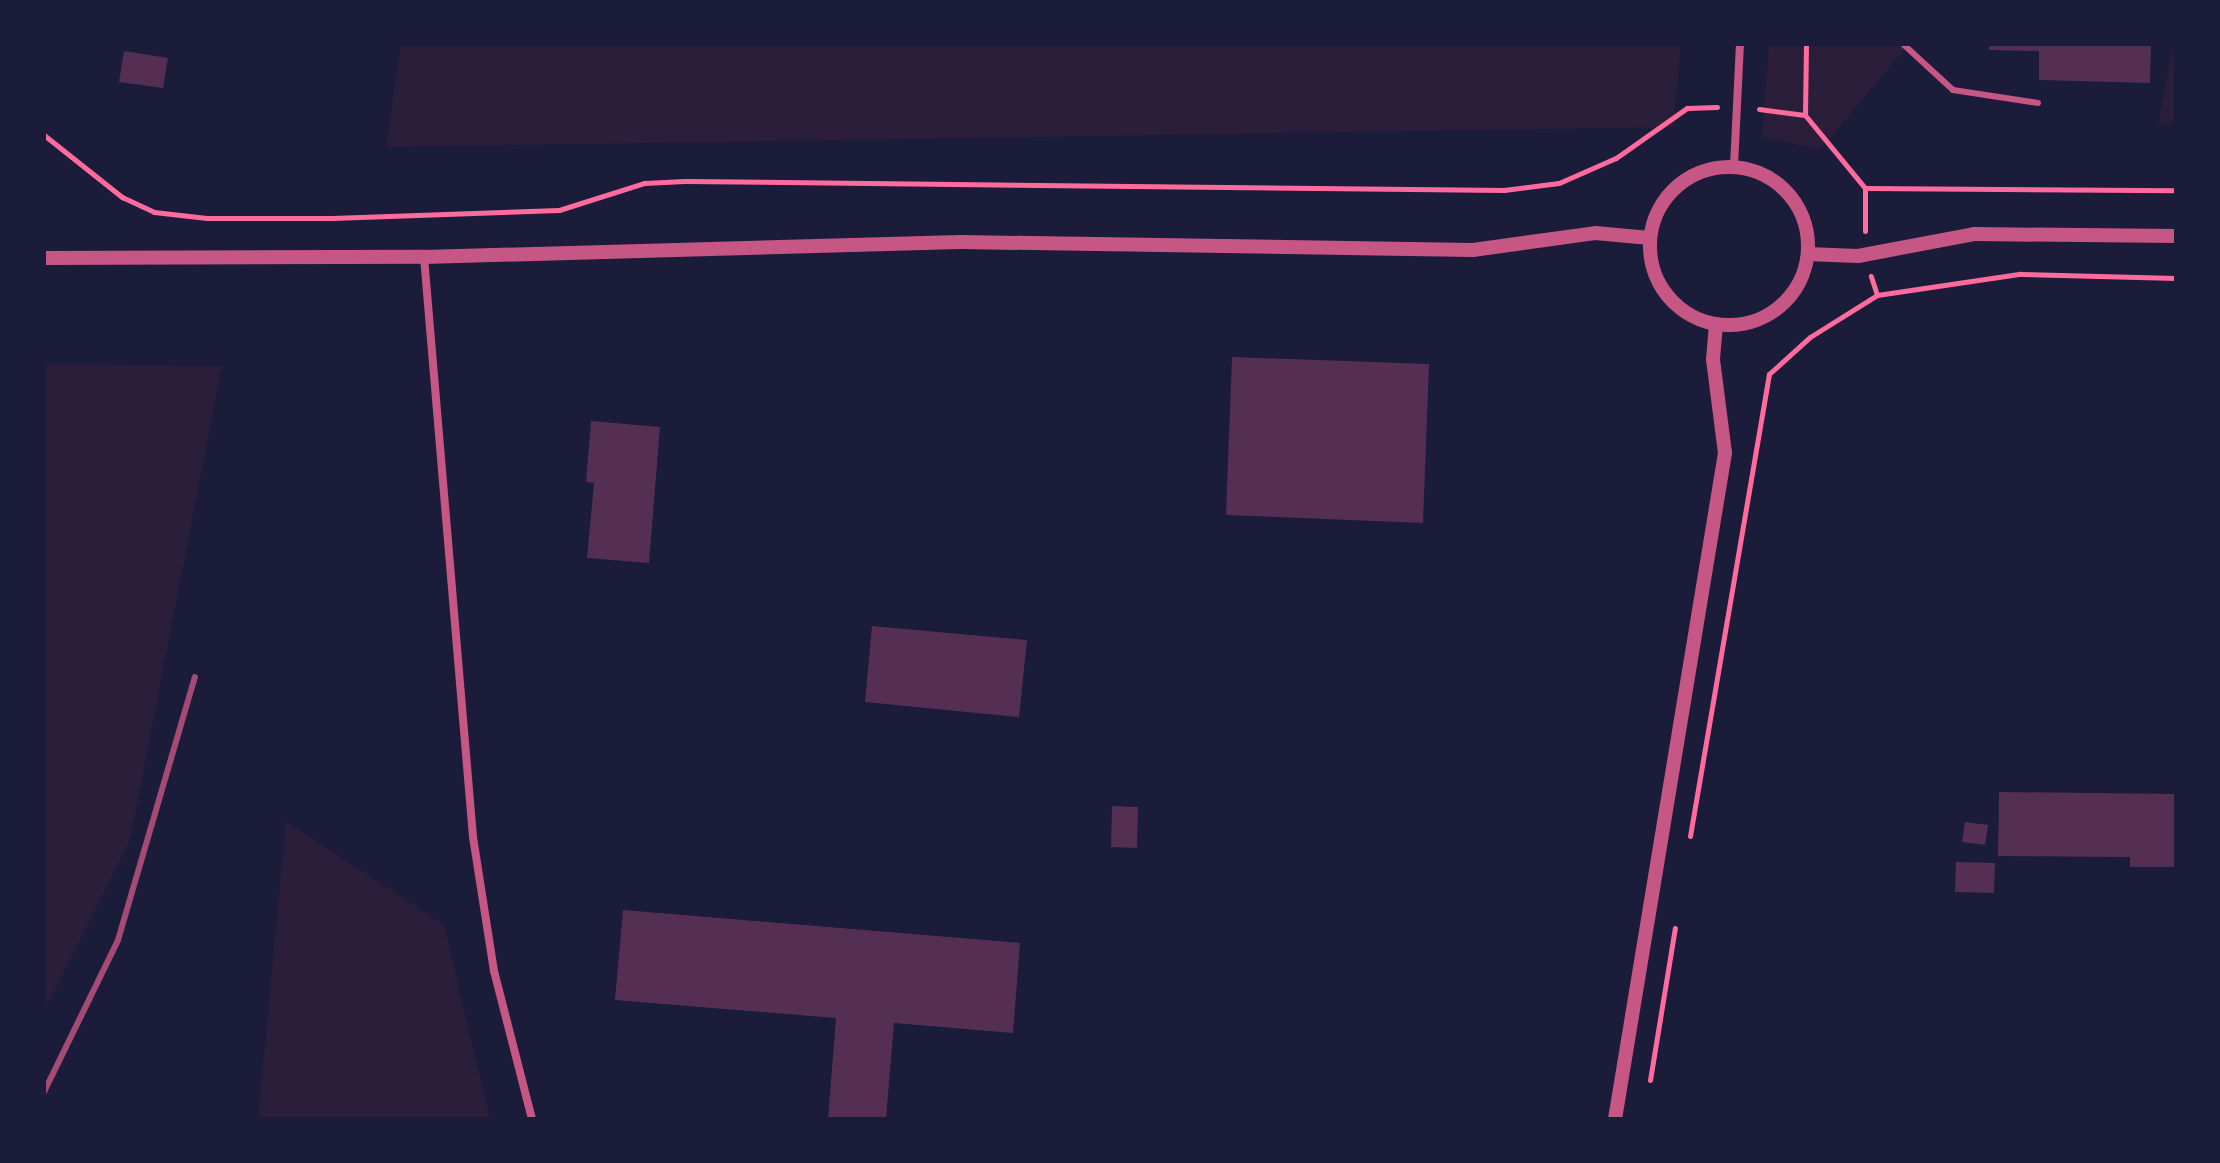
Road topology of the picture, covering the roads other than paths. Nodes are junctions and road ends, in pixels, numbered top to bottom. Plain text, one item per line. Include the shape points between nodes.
1 (1740, 44) edge
2 (1903, 44) edge
3 (2038, 103) dead end
4 (1734, 166) junction
5 (2176, 236) edge
6 (1650, 238) junction
7 (1808, 254) junction
8 (424, 257) junction
9 (44, 258) edge
10 (1716, 324) junction
11 (532, 1119) edge
12 (1615, 1119) edge

1 - 4 street
2 - 3 lane via 1953,90
4 - 6 street via 1704,170 1678,185 1659,209
4 - 7 street via 1759,172 1789,196 1807,229
5 - 7 street via 1974,234 1865,255
6 - 8 street via 1595,233 1473,250 960,242
6 - 10 street via 1651,262 1674,303
7 - 10 street via 1798,285 1777,309 1748,323
8 - 9 street
8 - 11 street via 473,837 494,971
10 - 12 street via 1713,359 1725,453

